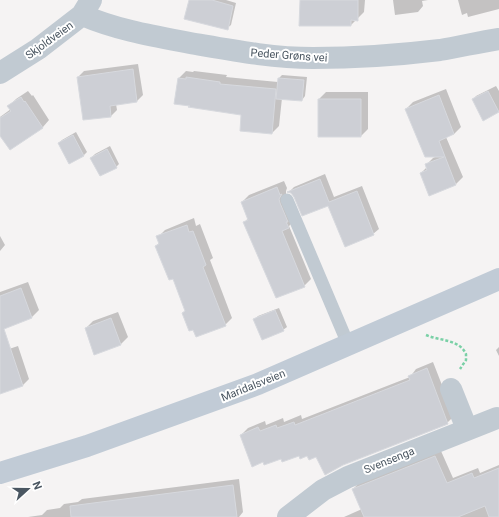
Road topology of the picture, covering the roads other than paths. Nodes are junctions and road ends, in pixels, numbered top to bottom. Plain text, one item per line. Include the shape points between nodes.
1 (87, 8) edge
2 (499, 39) edge
3 (0, 73) edge
4 (288, 200) dead end
5 (499, 279) edge
6 (348, 344) junction
7 (451, 389) road end
8 (497, 418) dead end
9 (467, 429) junction
10 (0, 472) edge
11 (288, 517) edge

1 - 2 street, Peder Grøns vei via 103,24 153,36 268,55 312,58 360,57 439,50
1 - 3 street, Skjoldveien via 38,49
4 - 6 lane
5 - 6 main road, Maridalsveien
6 - 10 main road, Maridalsveien via 258,384 171,416 87,446
7 - 9 street
8 - 9 street, Svensenga
9 - 11 street, Svensenga via 348,477 323,490

